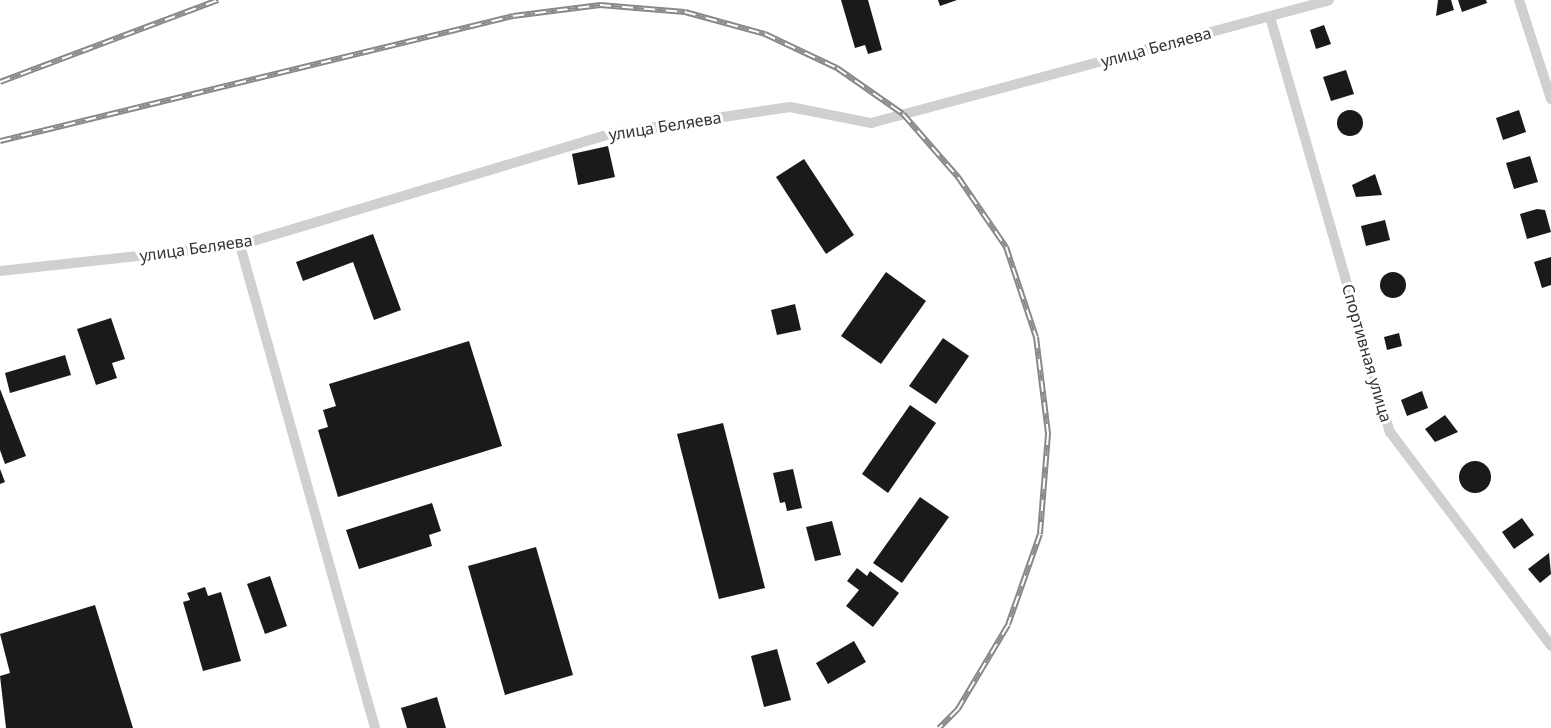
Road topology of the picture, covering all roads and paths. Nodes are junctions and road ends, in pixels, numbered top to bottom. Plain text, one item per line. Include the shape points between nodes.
1 (1329, 0) edge
2 (1519, 0) edge
3 (1270, 17) junction
4 (1551, 99) edge
5 (240, 245) junction
6 (0, 271) edge
7 (1551, 646) edge
8 (375, 728) edge

1 - 3 street, улица Беляева
2 - 4 street
3 - 5 street, улица Беляева via 871,123 790,107 609,134
3 - 7 street, Спортивная улица via 1390,432
5 - 6 street, улица Беляева
5 - 8 street

